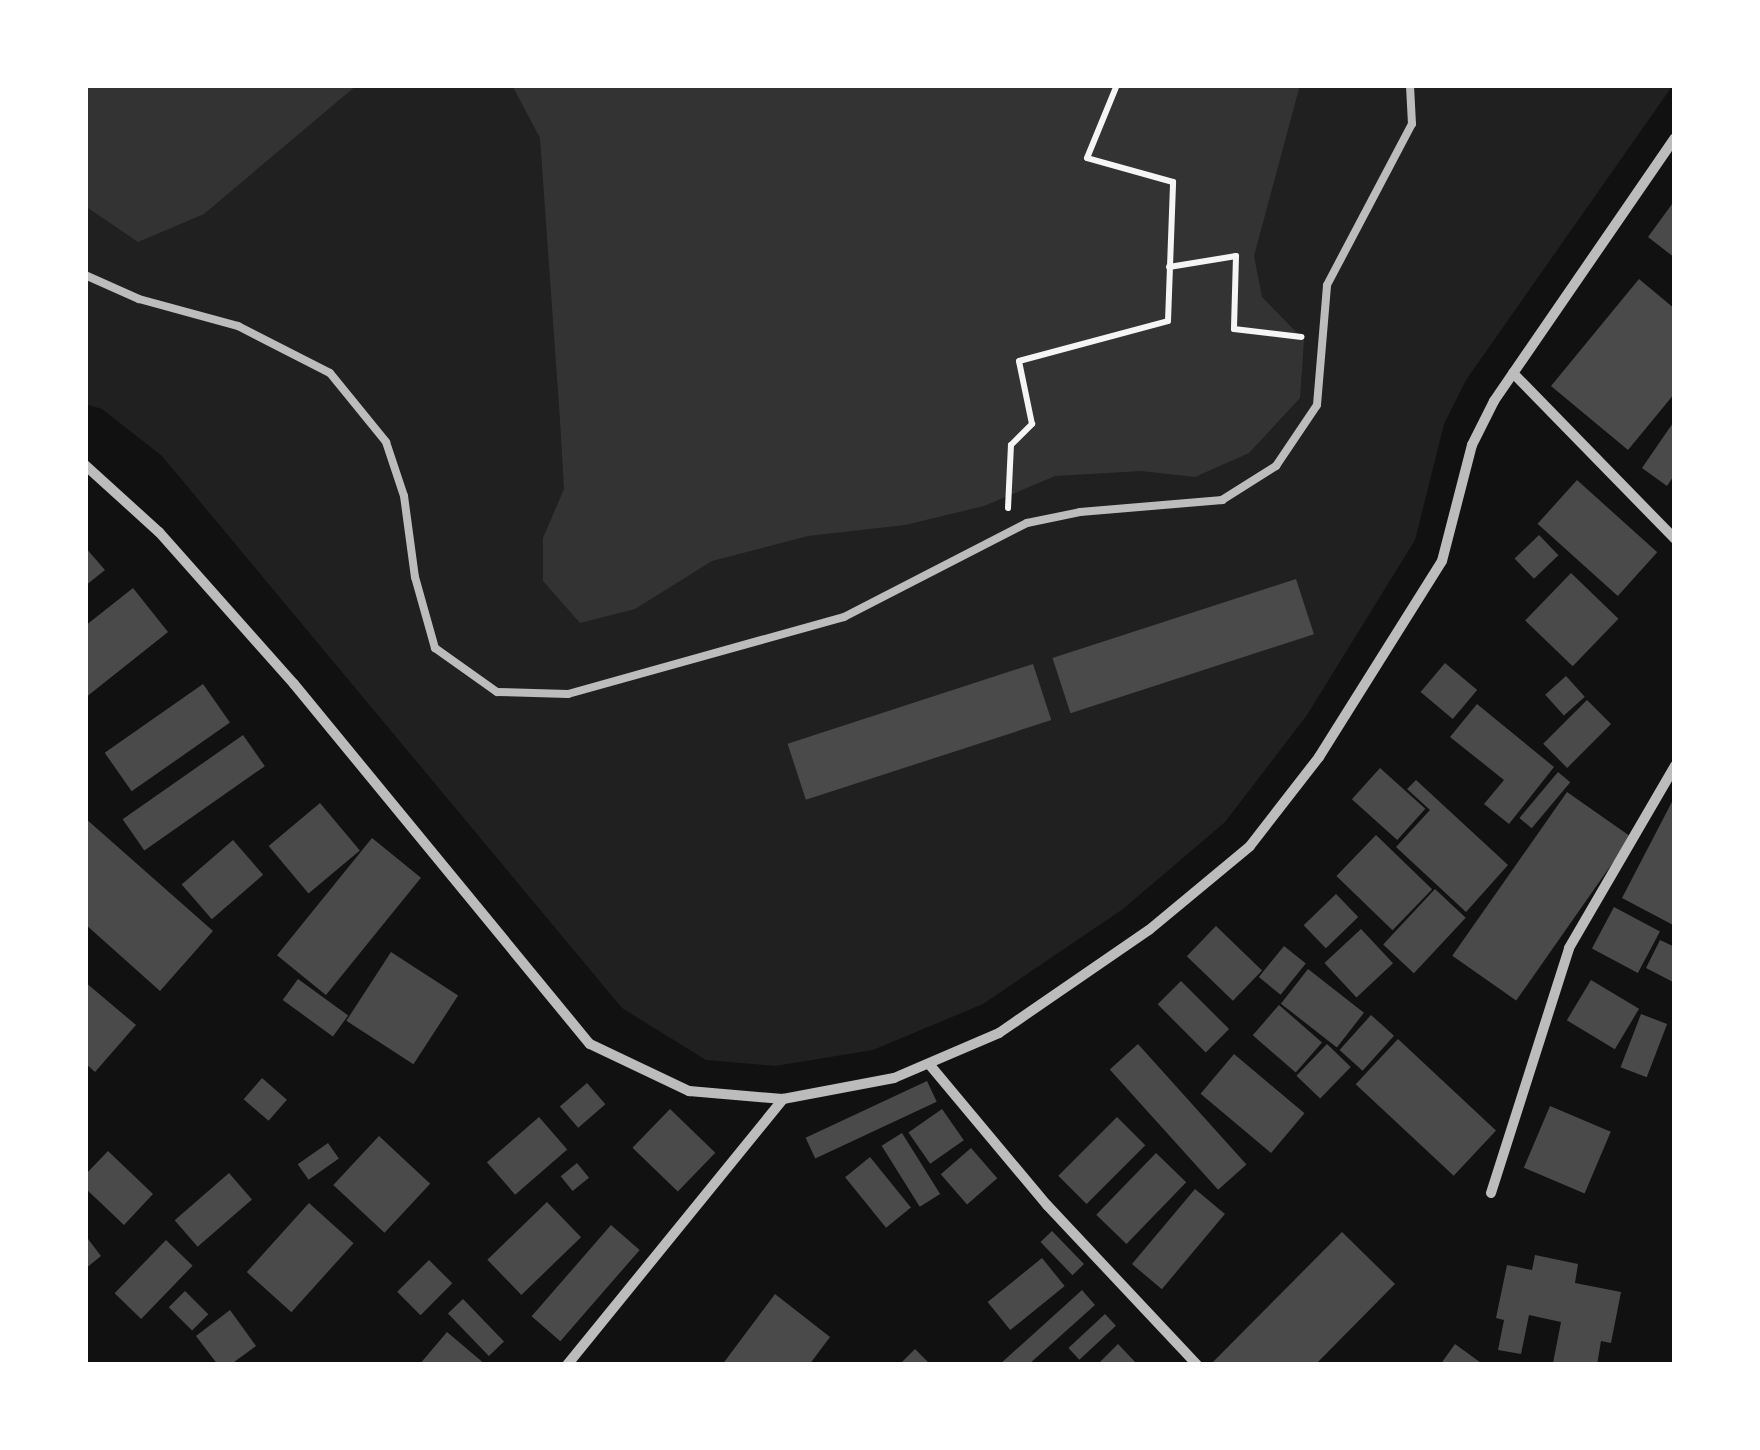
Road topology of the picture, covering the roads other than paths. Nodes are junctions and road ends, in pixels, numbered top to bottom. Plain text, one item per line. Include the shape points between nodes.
1 (1410, 85) edge
2 (1675, 138) edge
3 (85, 275) edge
4 (1513, 374) junction
5 (85, 464) edge
6 (1675, 539) edge
7 (1675, 766) edge
8 (930, 1064) junction
9 (783, 1098) junction
10 (1491, 1193) dead end
11 (567, 1365) edge
12 (1197, 1365) edge

1 - 3 lane via 1412,124 1327,285 1318,406 1276,466 1222,500 1080,512 1008,534 844,616 568,694 497,692 435,648 415,577 404,496 386,442 330,372 238,326
2 - 4 street
4 - 6 street
4 - 8 street via 1472,446 1442,561 1320,756 1250,846 1149,930 1059,992 999,1032
5 - 9 street via 159,532 294,684 590,1044 689,1091
7 - 10 street via 1569,948
8 - 9 street via 894,1078
8 - 12 street via 1047,1205
9 - 11 street

